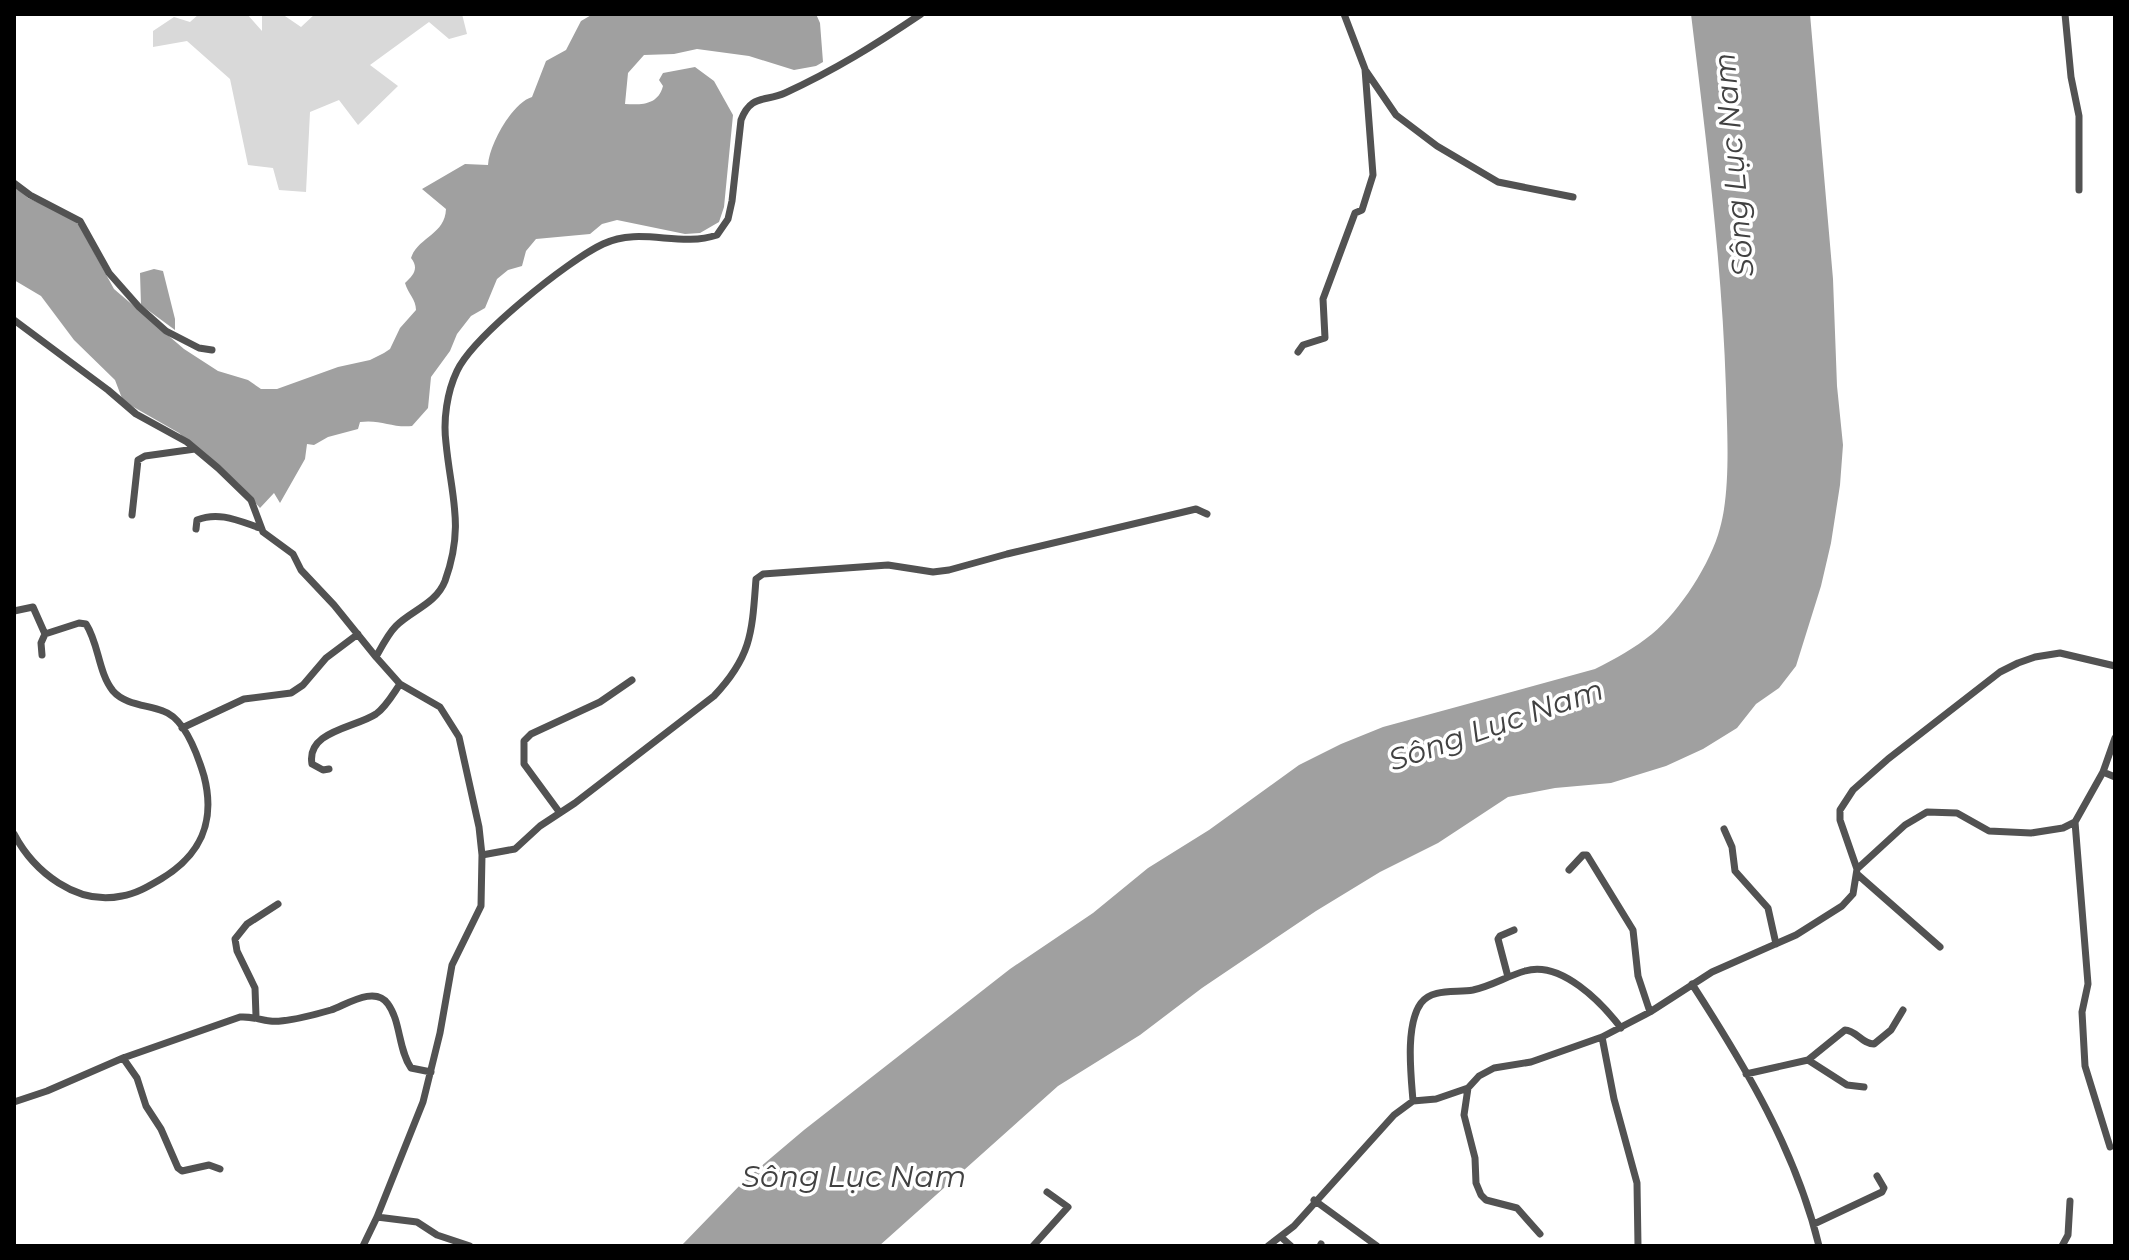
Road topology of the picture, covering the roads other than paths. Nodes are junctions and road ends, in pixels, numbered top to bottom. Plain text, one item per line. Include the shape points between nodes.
1 (921, 14) edge
2 (1344, 14) edge
3 (2065, 14) edge
4 (1365, 69) junction
5 (14, 183) edge
6 (2079, 190) dead end
7 (1573, 197) dead end
8 (14, 320) edge
9 (212, 350) dead end
10 (1298, 352) dead end
11 (195, 449) junction
12 (1207, 514) dead end
13 (132, 515) dead end
14 (260, 528) junction
15 (196, 529) dead end
16 (14, 611) edge
17 (45, 634) junction
18 (358, 634) junction
19 (42, 655) dead end
20 (376, 657) junction
21 (2115, 666) edge
22 (632, 680) dead end
23 (400, 684) junction
24 (182, 728) junction
25 (2115, 738) edge
26 (329, 769) dead end
27 (2103, 772) junction
28 (2115, 777) edge
29 (560, 813) junction
30 (2075, 822) junction
31 (1724, 829) dead end
32 (14, 834) edge
33 (482, 855) junction
34 (1569, 870) dead end
35 (1857, 872) junction
36 (278, 904) dead end
37 (1514, 930) dead end
38 (1776, 944) junction
39 (1940, 947) dead end
40 (1508, 977) junction
41 (1692, 984) junction
42 (1903, 1010) dead end
43 (1650, 1012) junction
44 (256, 1016) junction
45 (1621, 1028) junction
46 (1602, 1037) junction
47 (123, 1058) junction
48 (1808, 1060) junction
49 (431, 1072) junction
50 (1746, 1074) junction
51 (1864, 1087) dead end
52 (1468, 1088) junction
53 (1413, 1101) junction
54 (14, 1102) edge
55 (2110, 1147) dead end
56 (220, 1169) dead end
57 (1877, 1176) dead end
58 (1047, 1192) dead end
59 (1314, 1200) junction
60 (2070, 1201) dead end
61 (377, 1217) junction
62 (1814, 1224) junction
63 (1540, 1234) dead end
64 (1281, 1237) junction
65 (363, 1246) edge
66 (470, 1246) edge
67 (1033, 1246) edge
68 (1268, 1246) edge
69 (1291, 1246) edge
70 (1377, 1246) edge
71 (1638, 1246) edge
72 (1819, 1246) edge
73 (2062, 1246) edge

1 - 20 street via 840,67 748,106 741,120 728,219 717,235 690,240 635,236 602,245 545,283 470,352 456,373 446,412 445,441 456,506 449,568 435,597 396,626
2 - 4 street
3 - 6 street via 2079,116
4 - 7 street via 1396,115 1437,146 1498,182
4 - 10 street via 1372,182 1325,289 1325,338
5 - 9 street via 80,221 109,273 166,331
8 - 11 street via 136,414
11 - 13 street via 138,460
11 - 14 street via 251,500
12 - 29 street via 1196,509 933,572 888,565 763,574 756,579 747,650 731,678
14 - 15 street via 216,516 200,518
14 - 18 street via 293,554
16 - 17 street via 33,607
17 - 19 street
17 - 24 street via 86,624 116,694 166,711
18 - 20 street
18 - 24 street via 291,693 244,699
20 - 23 street
21 - 35 street via 2060,653 2018,663 1888,759 1842,804 1840,820
22 - 29 street via 524,741 524,764
23 - 26 street via 379,712 317,741 312,764
23 - 33 street via 440,707 459,737
24 - 32 street via 204,775 207,823 196,850 172,872 130,895 88,895 39,869
25 - 27 street
27 - 28 street
27 - 30 street
29 - 33 street via 515,849
30 - 35 street via 2044,833 2002,832 1989,831 1957,813 1927,812 1898,830
30 - 55 street via 2088,984 2082,1012 2085,1066
31 - 38 street via 1735,871 1768,908
33 - 49 street via 481,906 452,965
34 - 43 street via 1587,855 1629,924
35 - 38 street via 1853,894 1842,906
35 - 39 street
36 - 44 street via 247,924 235,939 255,988
37 - 40 street via 1498,939
38 - 41 street
40 - 45 street via 1528,970 1551,972 1595,997
40 - 53 street via 1423,1001 1414,1021
41 - 43 street
41 - 50 street
42 - 48 street via 1874,1044 1845,1030
43 - 45 street
44 - 47 street
44 - 49 street via 273,1021 329,1011 360,998 382,999 390,1007 408,1064
45 - 46 street
46 - 52 street via 1531,1062 1494,1068
46 - 71 street via 1637,1183
47 - 54 street
47 - 56 street via 178,1168
48 - 50 street
48 - 51 street via 1847,1085
49 - 61 street
50 - 62 street via 1773,1119
52 - 53 street
52 - 63 street via 1464,1115 1481,1195 1517,1208
53 - 59 street
57 - 62 street via 1882,1192
58 - 67 street via 1068,1207
59 - 64 street
59 - 70 street
60 - 73 street
61 - 65 street
61 - 66 street via 417,1222
62 - 72 street
64 - 68 street
64 - 69 street

